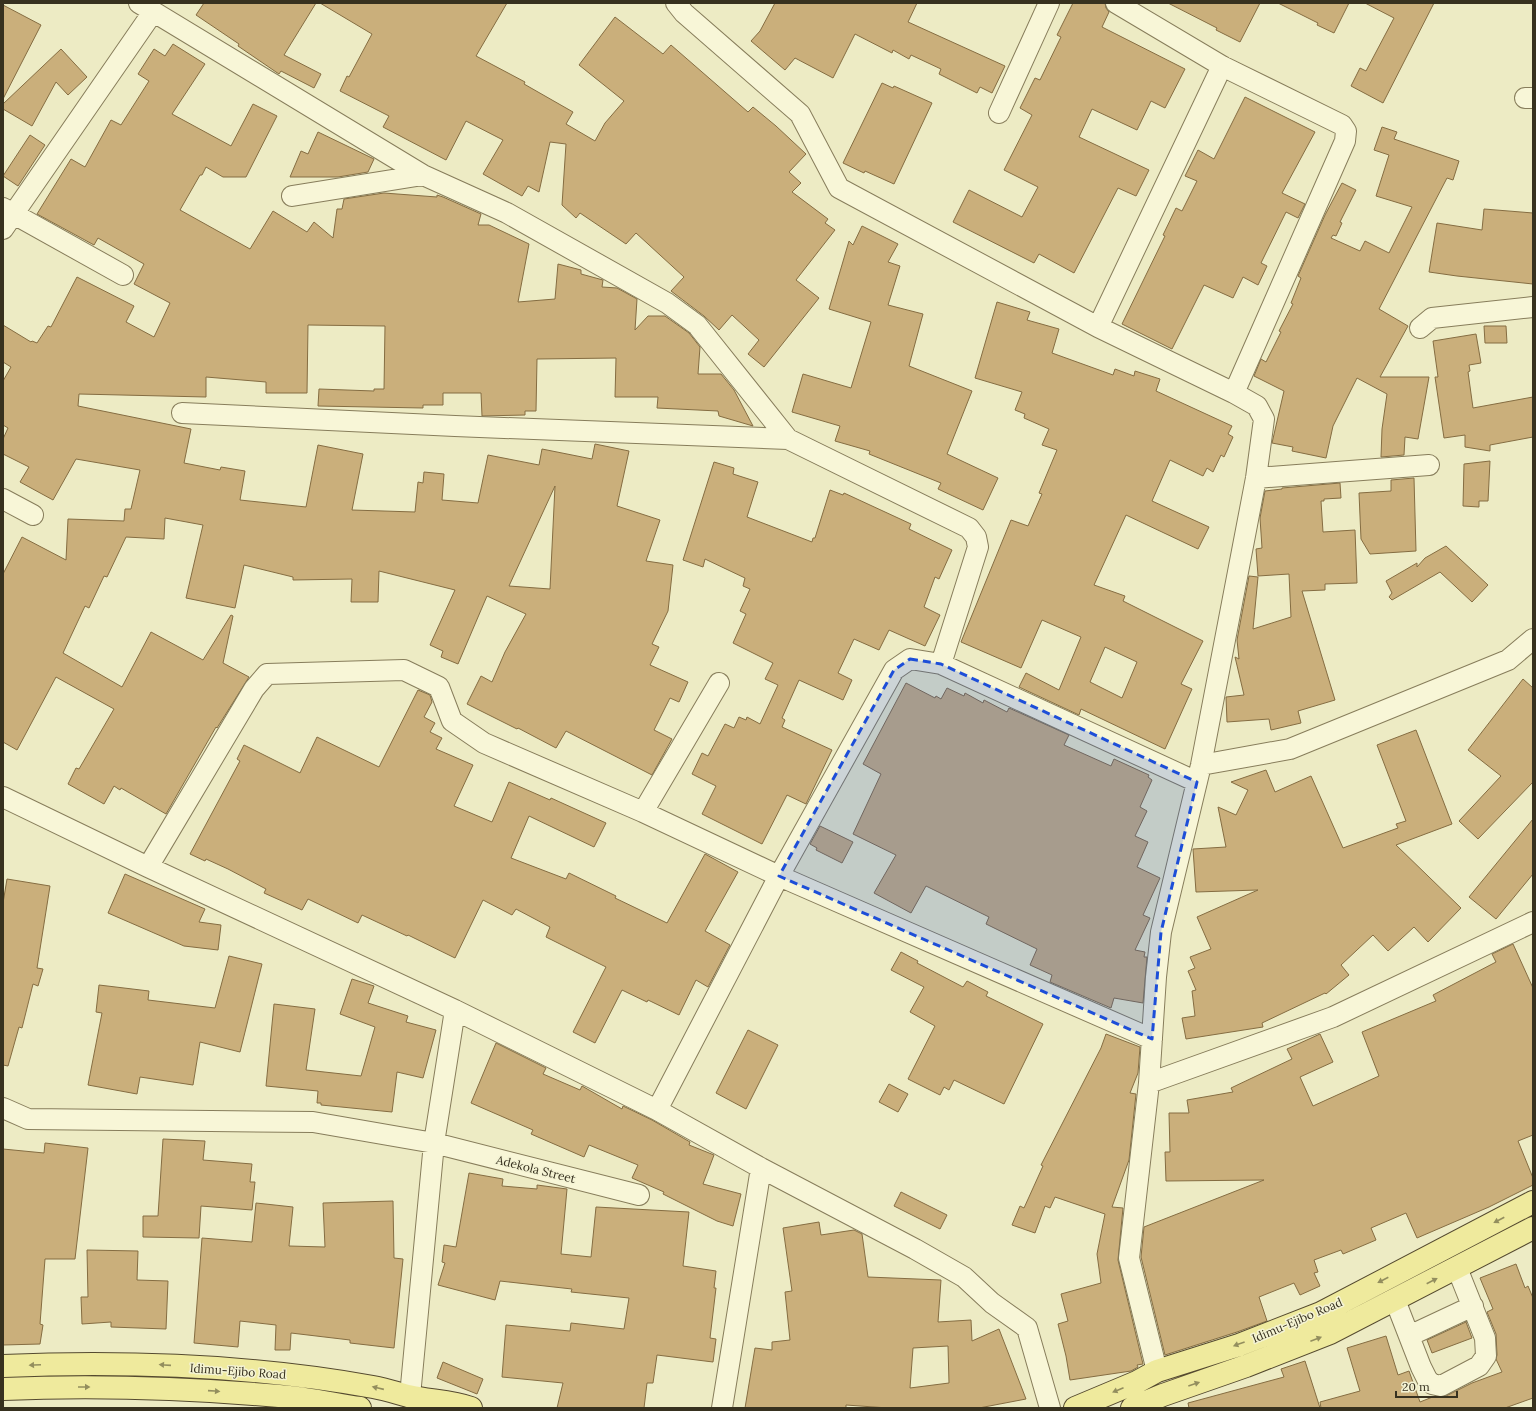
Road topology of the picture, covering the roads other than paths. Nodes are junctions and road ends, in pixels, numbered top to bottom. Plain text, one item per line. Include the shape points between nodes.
1 (676, 3) edge
2 (1049, 3) edge
3 (1116, 3) edge
4 (146, 7) edge
5 (1222, 66) junction
6 (999, 113) dead end
7 (423, 175) junction
8 (292, 196) dead end
9 (6, 217) edge
10 (123, 275) dead end
11 (1533, 307) edge
12 (1098, 327) junction
13 (1420, 328) dead end
14 (1234, 393) junction
15 (182, 413) dead end
16 (788, 439) junction
17 (1429, 465) dead end
18 (1256, 478) junction
19 (3, 499) edge
20 (33, 515) dead end
21 (1533, 639) edge
22 (941, 664) junction
23 (719, 683) dead end
24 (1199, 773) junction
25 (3, 797) edge
26 (643, 812) junction
27 (148, 867) junction
28 (779, 876) junction
29 (1533, 922) edge
30 (455, 1010) junction
31 (1152, 1039) junction
32 (1149, 1083) junction
33 (3, 1108) edge
34 (657, 1110) junction
35 (434, 1144) junction
36 (761, 1168) junction
37 (639, 1194) dead end
38 (1533, 1202) edge
39 (1533, 1228) edge
40 (1457, 1268) junction
41 (1395, 1300) junction
42 (1472, 1306) junction
43 (1409, 1336) junction
44 (3, 1366) edge
45 (1157, 1371) junction
46 (3, 1389) edge
47 (410, 1396) junction
48 (252, 1401) edge
49 (1164, 1401) edge
50 (360, 1408) edge
51 (471, 1408) edge
52 (722, 1408) edge
53 (1050, 1408) edge
54 (1075, 1408) edge
55 (1132, 1408) edge

1 - 12 street via 684,13 800,114 839,188
2 - 6 street
3 - 5 street
4 - 7 street
4 - 9 street
5 - 12 street
5 - 14 street via 1342,125 1346,131 1345,141
7 - 8 street
7 - 16 street via 507,213 667,303 685,316 697,325
9 - 10 street
11 - 13 street via 1432,318
12 - 14 street
14 - 18 street via 1257,406 1264,419
15 - 16 street
16 - 22 street via 969,528 976,537 978,547
17 - 18 street
18 - 24 street
19 - 20 street
21 - 24 street via 1508,660 1290,749
22 - 24 street
22 - 28 street via 910,659 894,670
23 - 26 street
24 - 31 street via 1161,932
25 - 27 street
26 - 27 street via 484,743 452,721 438,687 404,670 267,674 254,688
26 - 28 street
27 - 30 street
28 - 31 street
28 - 34 street
29 - 32 street via 1333,1017
30 - 34 street
30 - 35 street
31 - 32 street
32 - 45 street via 1129,1258
33 - 35 street, Adekola Street via 28,1119 313,1122
34 - 36 street
35 - 37 street, Adekola Street
35 - 47 street
36 - 52 street
36 - 53 street via 964,1277 992,1303 1027,1328
38 -> 45 main road, Idimu-Ejibo Road via 1321,1313 1239,1345
39 - 40 main road, Idimu-Ejibo Road
41 -> 40 main road, Idimu-Ejibo Road
40 - 42 street
41 - 43 street
49 -> 41 main road, Idimu-Ejibo Road via 1330,1333
42 - 43 street
42 - 43 street via 1485,1338 1486,1356 1479,1366 1441,1386 1432,1384 1427,1379
47 -> 44 main road, Idimu-Ejibo Road via 375,1387 282,1374 156,1365
45 -> 54 main road, Idimu-Ejibo Road
46 -> 48 main road, Idimu-Ejibo Road via 155,1387
47 - 51 main road, Idimu-Ejibo Road
48 - 50 main road, Idimu-Ejibo Road via 280,1396
49 - 55 main road, Idimu-Ejibo Road

